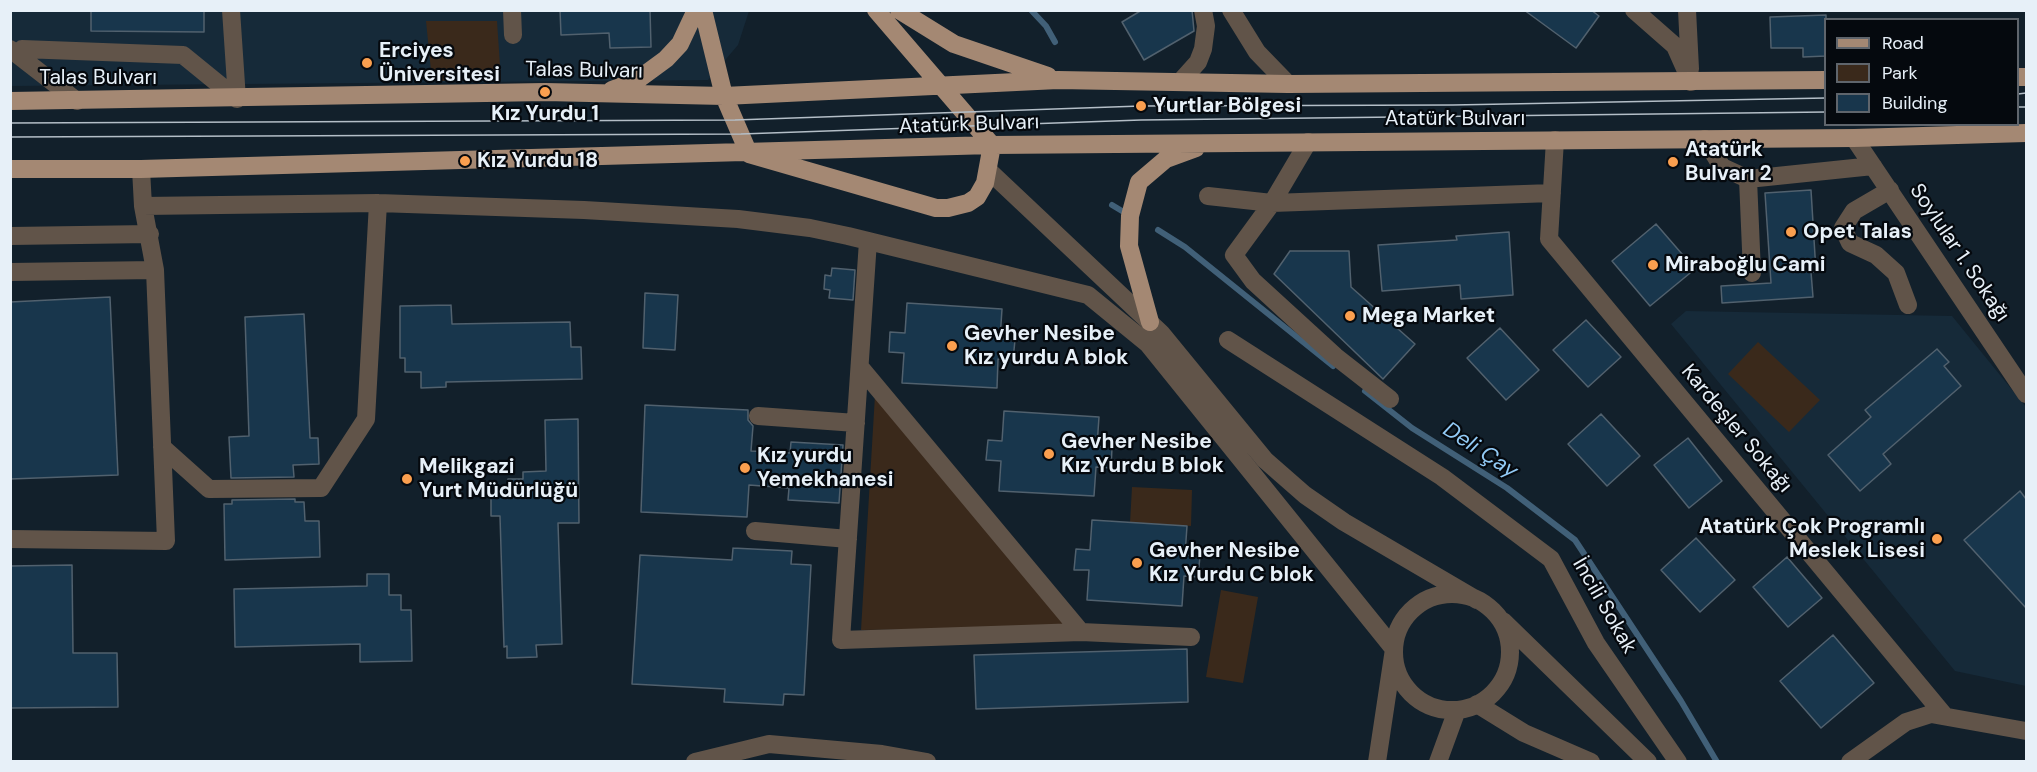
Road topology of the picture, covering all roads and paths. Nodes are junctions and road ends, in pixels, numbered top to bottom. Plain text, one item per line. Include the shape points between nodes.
1 (231, 10) edge
2 (512, 10) edge
3 (876, 10) edge
4 (899, 10) edge
5 (1203, 10) edge
6 (1231, 10) edge
7 (1634, 10) edge
8 (1688, 10) edge
9 (703, 13) edge
10 (513, 35) dead end
11 (16, 49) edge
12 (1058, 80) junction
13 (1824, 80) edge
14 (1180, 82) junction
15 (1691, 82) junction
16 (1288, 84) junction
17 (942, 86) junction
18 (602, 93) junction
19 (724, 96) junction
20 (237, 99) junction
21 (10, 101) edge
22 (77, 101) junction
23 (2026, 133) edge
24 (1854, 138) junction
25 (1705, 139) junction
26 (1556, 140) junction
27 (1308, 142) junction
28 (1208, 143) junction
29 (992, 146) junction
30 (749, 154) junction
31 (1873, 166) junction
32 (10, 169) edge
33 (141, 169) junction
34 (988, 170) junction
35 (1748, 179) junction
36 (1890, 190) junction
37 (1552, 193) junction
38 (1208, 196) dead end
39 (378, 203) junction
40 (1272, 203) junction
41 (143, 206) junction
42 (150, 234) junction
43 (10, 236) edge
44 (877, 244) junction
45 (155, 270) junction
46 (10, 272) edge
47 (1752, 273) dead end
48 (1908, 305) dead end
49 (1150, 322) junction
50 (1228, 340) dead end
51 (860, 367) junction
52 (2026, 394) edge
53 (1390, 399) dead end
54 (758, 416) dead end
55 (856, 423) junction
56 (162, 447) junction
57 (755, 531) dead end
58 (10, 539) edge
59 (848, 539) junction
60 (1477, 600) junction
61 (1492, 610) junction
62 (1082, 632) junction
63 (1191, 637) dead end
64 (1394, 649) junction
65 (1477, 704) junction
66 (1457, 710) junction
67 (1944, 715) junction
68 (2026, 731) edge
69 (695, 762) edge
70 (927, 762) edge
71 (1377, 762) edge
72 (1438, 762) edge
73 (1592, 762) edge
74 (1648, 762) edge
75 (1678, 762) edge
76 (1850, 762) edge

1 - 20 street
2 - 10 street
3 - 17 main road
4 - 12 main road via 954,44
5 - 14 street via 1203,49 1198,62
6 - 16 street via 1257,52
7 - 15 street via 1675,46
8 - 15 street
9 - 18 main road via 666,59 636,81
9 - 19 main road
11 - 20 street via 183,55
11 - 22 street
12 - 14 main road, Atatürk Bulvarı
12 - 17 main road, Atatürk Bulvarı
13 - 15 main road, Atatürk Bulvarı
14 - 16 main road, Atatürk Bulvarı
15 - 16 main road, Atatürk Bulvarı
17 - 19 main road, Talas Bulvarı
17 - 29 main road
18 - 19 main road, Talas Bulvarı
18 - 20 main road, Talas Bulvarı
19 - 30 main road
20 - 22 main road, Talas Bulvarı
21 - 22 main road, Talas Bulvarı
23 - 24 main road, Atatürk Bulvarı
24 - 25 main road, Atatürk Bulvarı
24 - 31 street, Soylular 1. Sokağı
25 - 26 main road, Atatürk Bulvarı
25 - 35 street via 1722,167
26 - 27 main road, Atatürk Bulvarı
26 - 37 street, Kardeşler Sokağı
27 - 28 main road, Atatürk Bulvarı
27 - 40 street
28 - 29 main road, Atatürk Bulvarı
28 - 49 main road via 1166,159 1139,182 1130,216 1129,246
29 - 30 main road, Atatürk Bulvarı
29 - 34 main road
30 - 33 main road
30 - 34 main road via 936,208 959,207 973,200 982,191
31 - 35 street
31 - 36 street, Soylular 1. Sokağı
32 - 33 main road
33 - 41 street
34 - 49 street
35 - 47 street
36 - 48 street via 1854,212 1843,228 1850,243 1876,255 1896,273
36 - 52 street, Soylular 1. Sokağı
37 - 40 street
37 - 67 street, Kardeşler Sokağı via 1550,239
38 - 40 street
39 - 41 street
39 - 44 street via 738,219 810,228
39 - 56 street via 366,419 321,488 209,489
40 - 53 street via 1234,255 1253,281 1310,334
41 - 42 street
42 - 43 street
42 - 45 street
44 - 51 street
44 - 64 street via 1088,295 1148,344
45 - 46 street
45 - 56 street
49 - 60 street via 1265,460 1305,495
50 - 75 street, İncili Sokak via 1442,477 1551,559 1596,643
51 - 55 street
51 - 62 street
54 - 55 street
55 - 59 street
56 - 58 street via 166,541
57 - 59 street
59 - 62 street via 841,640
60 - 61 street
60 - 64 street via 1460,594 1424,601 1409,612 1398,629
61 - 65 street via 1509,642 1509,660 1504,678 1493,693
61 - 74 street
62 - 63 street
64 - 66 street via 1396,668 1405,686 1419,700 1437,708
64 - 71 street
65 - 66 street
65 - 73 street via 1524,733
66 - 72 street
67 - 68 street
67 - 76 street via 1931,714 1906,722
69 - 70 street via 769,744

